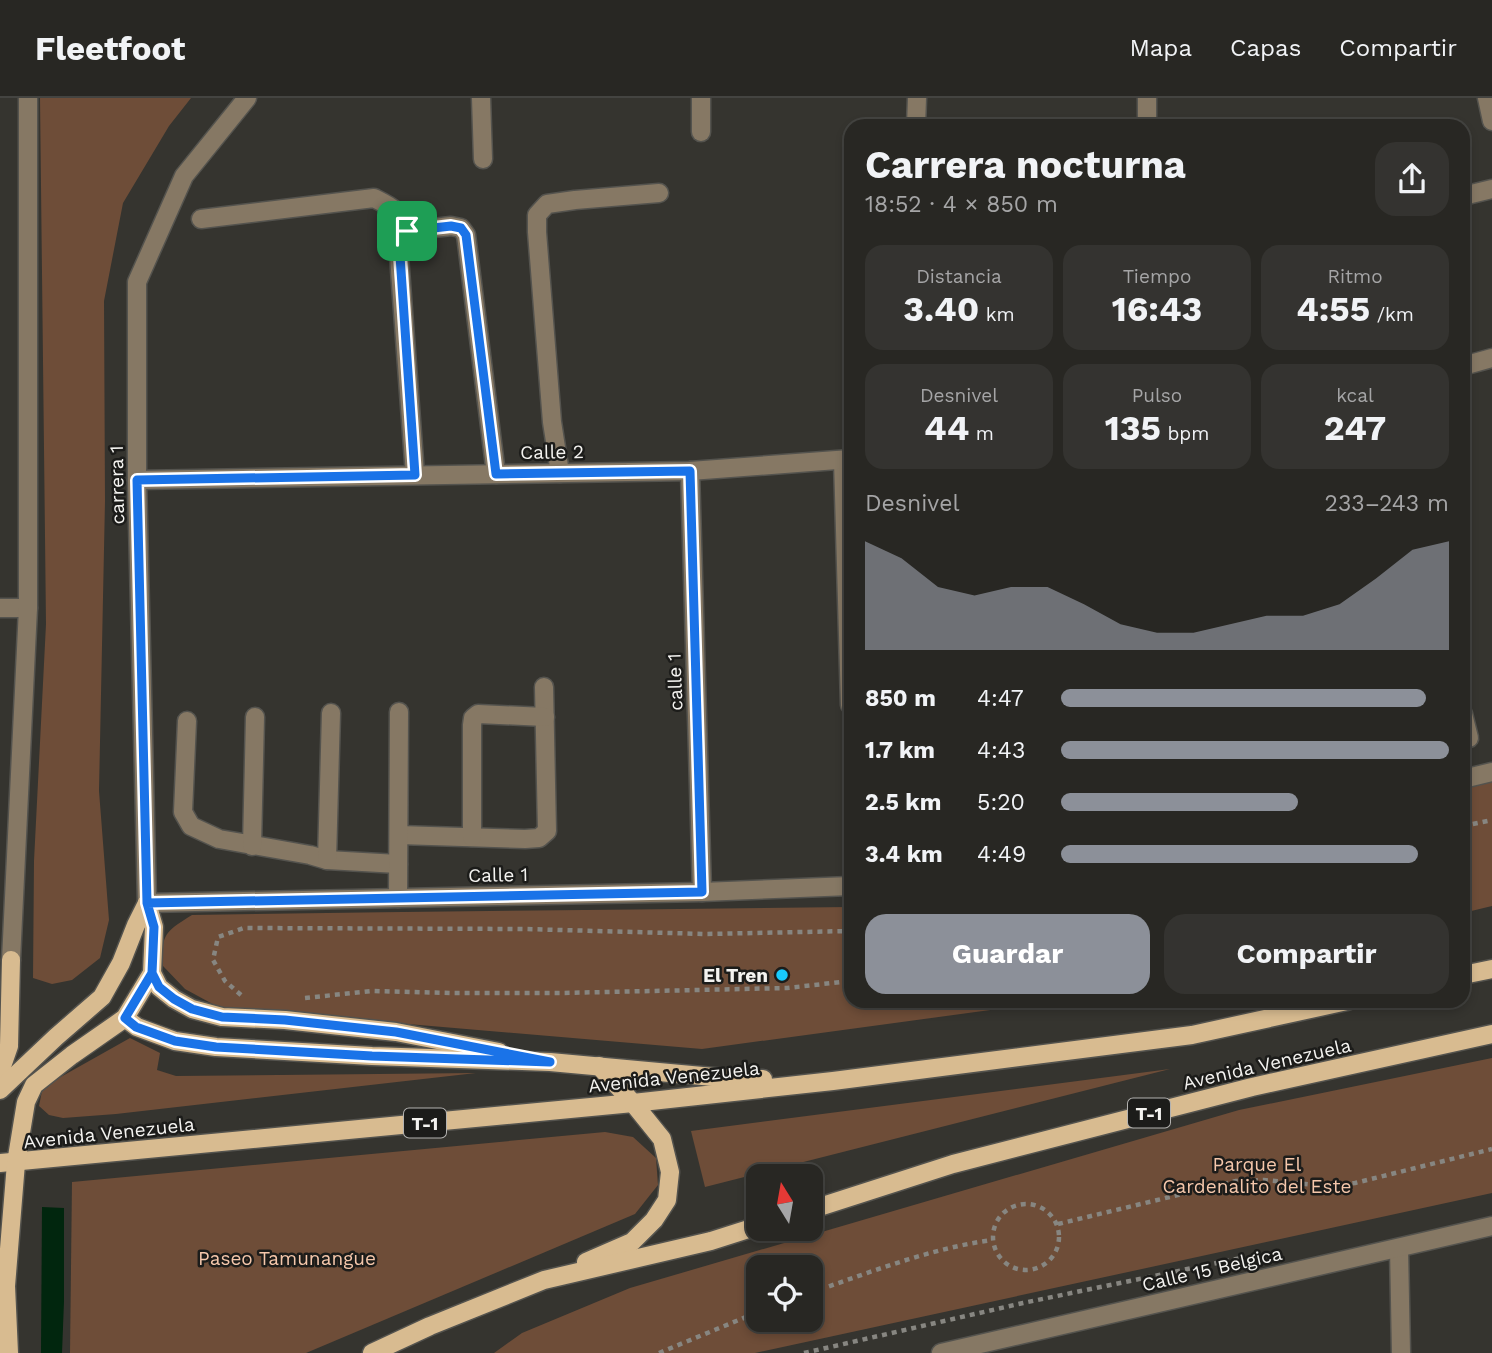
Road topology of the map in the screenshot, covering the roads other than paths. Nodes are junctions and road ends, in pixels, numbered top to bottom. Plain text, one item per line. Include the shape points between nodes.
1 (28, 98) edge
2 (247, 98) edge
3 (481, 98) edge
4 (701, 98) edge
5 (917, 98) edge
6 (1147, 98) edge
7 (1487, 98) edge
8 (916, 119) edge
9 (1147, 119) edge
10 (1492, 121) edge
11 (701, 132) dead end
12 (483, 159) dead end
13 (1492, 189) edge
14 (659, 193) dead end
15 (1470, 194) edge
16 (201, 219) dead end
17 (407, 231) junction
18 (1492, 358) edge
19 (1470, 364) edge
20 (844, 459) edge
21 (690, 471) junction
22 (560, 473) junction
23 (496, 474) junction
24 (415, 475) junction
25 (137, 480) junction
26 (0, 608) edge
27 (28, 608) junction
28 (544, 687) dead end
29 (399, 712) dead end
30 (331, 713) dead end
31 (255, 717) dead end
32 (545, 717) junction
33 (187, 721) dead end
34 (1492, 772) edge
35 (1470, 777) edge
36 (398, 835) junction
37 (472, 837) junction
38 (252, 846) junction
39 (327, 860) junction
40 (398, 864) junction
41 (844, 886) edge
42 (702, 892) junction
43 (398, 898) junction
44 (147, 903) junction
45 (10, 960) joint
46 (1492, 969) edge
47 (152, 973) junction
48 (1470, 974) edge
49 (1315, 1008) edge
50 (125, 1018) junction
51 (1492, 1034) edge
52 (550, 1062) junction
53 (599, 1066) junction
54 (0, 1072) edge
55 (833, 1081) junction
56 (0, 1090) edge
57 (633, 1103) junction
58 (8, 1163) edge
59 (823, 1205) edge
60 (1492, 1226) edge
61 (746, 1230) edge
62 (1399, 1248) junction
63 (544, 1280) junction
64 (3, 1284) edge
65 (1002, 1346) edge
66 (9, 1353) edge
67 (372, 1353) edge
68 (941, 1353) edge
69 (1401, 1353) edge

1 - 27 street
2 - 25 street, carrera 1 via 184,176 138,282
3 - 12 street
4 - 11 street
5 - 8 street
6 - 9 street
7 - 10 street
13 - 15 street
14 - 22 street via 547,204 537,215
16 - 17 street via 374,198 401,215
17 - 23 street via 451,226 466,235
17 - 24 street via 400,242 400,256
18 - 19 street
20 - 21 street, Calle 2
21 - 22 street, Calle 2
21 - 42 street, calle 1
22 - 23 street, Calle 2
23 - 24 street, Calle 2
24 - 25 street, Calle 2
25 - 44 street, carrera 1
26 - 27 street
27 - 45 street
28 - 32 street
29 - 36 street
30 - 39 street
31 - 38 street
32 - 37 street via 547,831 539,838
32 - 37 street via 478,714 473,718
33 - 38 street via 183,812 199,830
34 - 35 street
36 - 37 street
36 - 40 street
38 - 39 street
39 - 40 street
40 - 43 street
41 - 42 street, Calle 1
42 - 43 street, Calle 1
43 - 44 street, Calle 1
44 - 47 main road via 154,927
44 - 56 main road via 103,997
45 - 54 main road via 9,1046
46 - 48 main road
47 - 50 main road
47 - 52 main road via 159,987 174,999 222,1017 396,1032
49 - 55 main road, Avenida Venezuela / T-1 via 1192,1035
50 - 52 main road via 136,1027 175,1041 216,1047
50 - 58 main road via 34,1085
51 - 59 main road, Avenida Venezuela / T-1 via 1252,1087 953,1164
52 - 53 main road
53 - 55 main road via 735,1079
53 - 57 main road
55 - 57 main road, Avenida Venezuela / T-1
57 - 58 main road, Avenida Venezuela / T-1
57 - 63 main road via 662,1139 670,1172 667,1200 632,1242
58 - 64 main road
60 - 62 street, Calle 15 Belgica
61 - 63 main road
62 - 65 street, Calle 15 Belgica
62 - 69 street
63 - 67 main road
64 - 66 main road
65 - 68 street, Calle 15 Belgica

